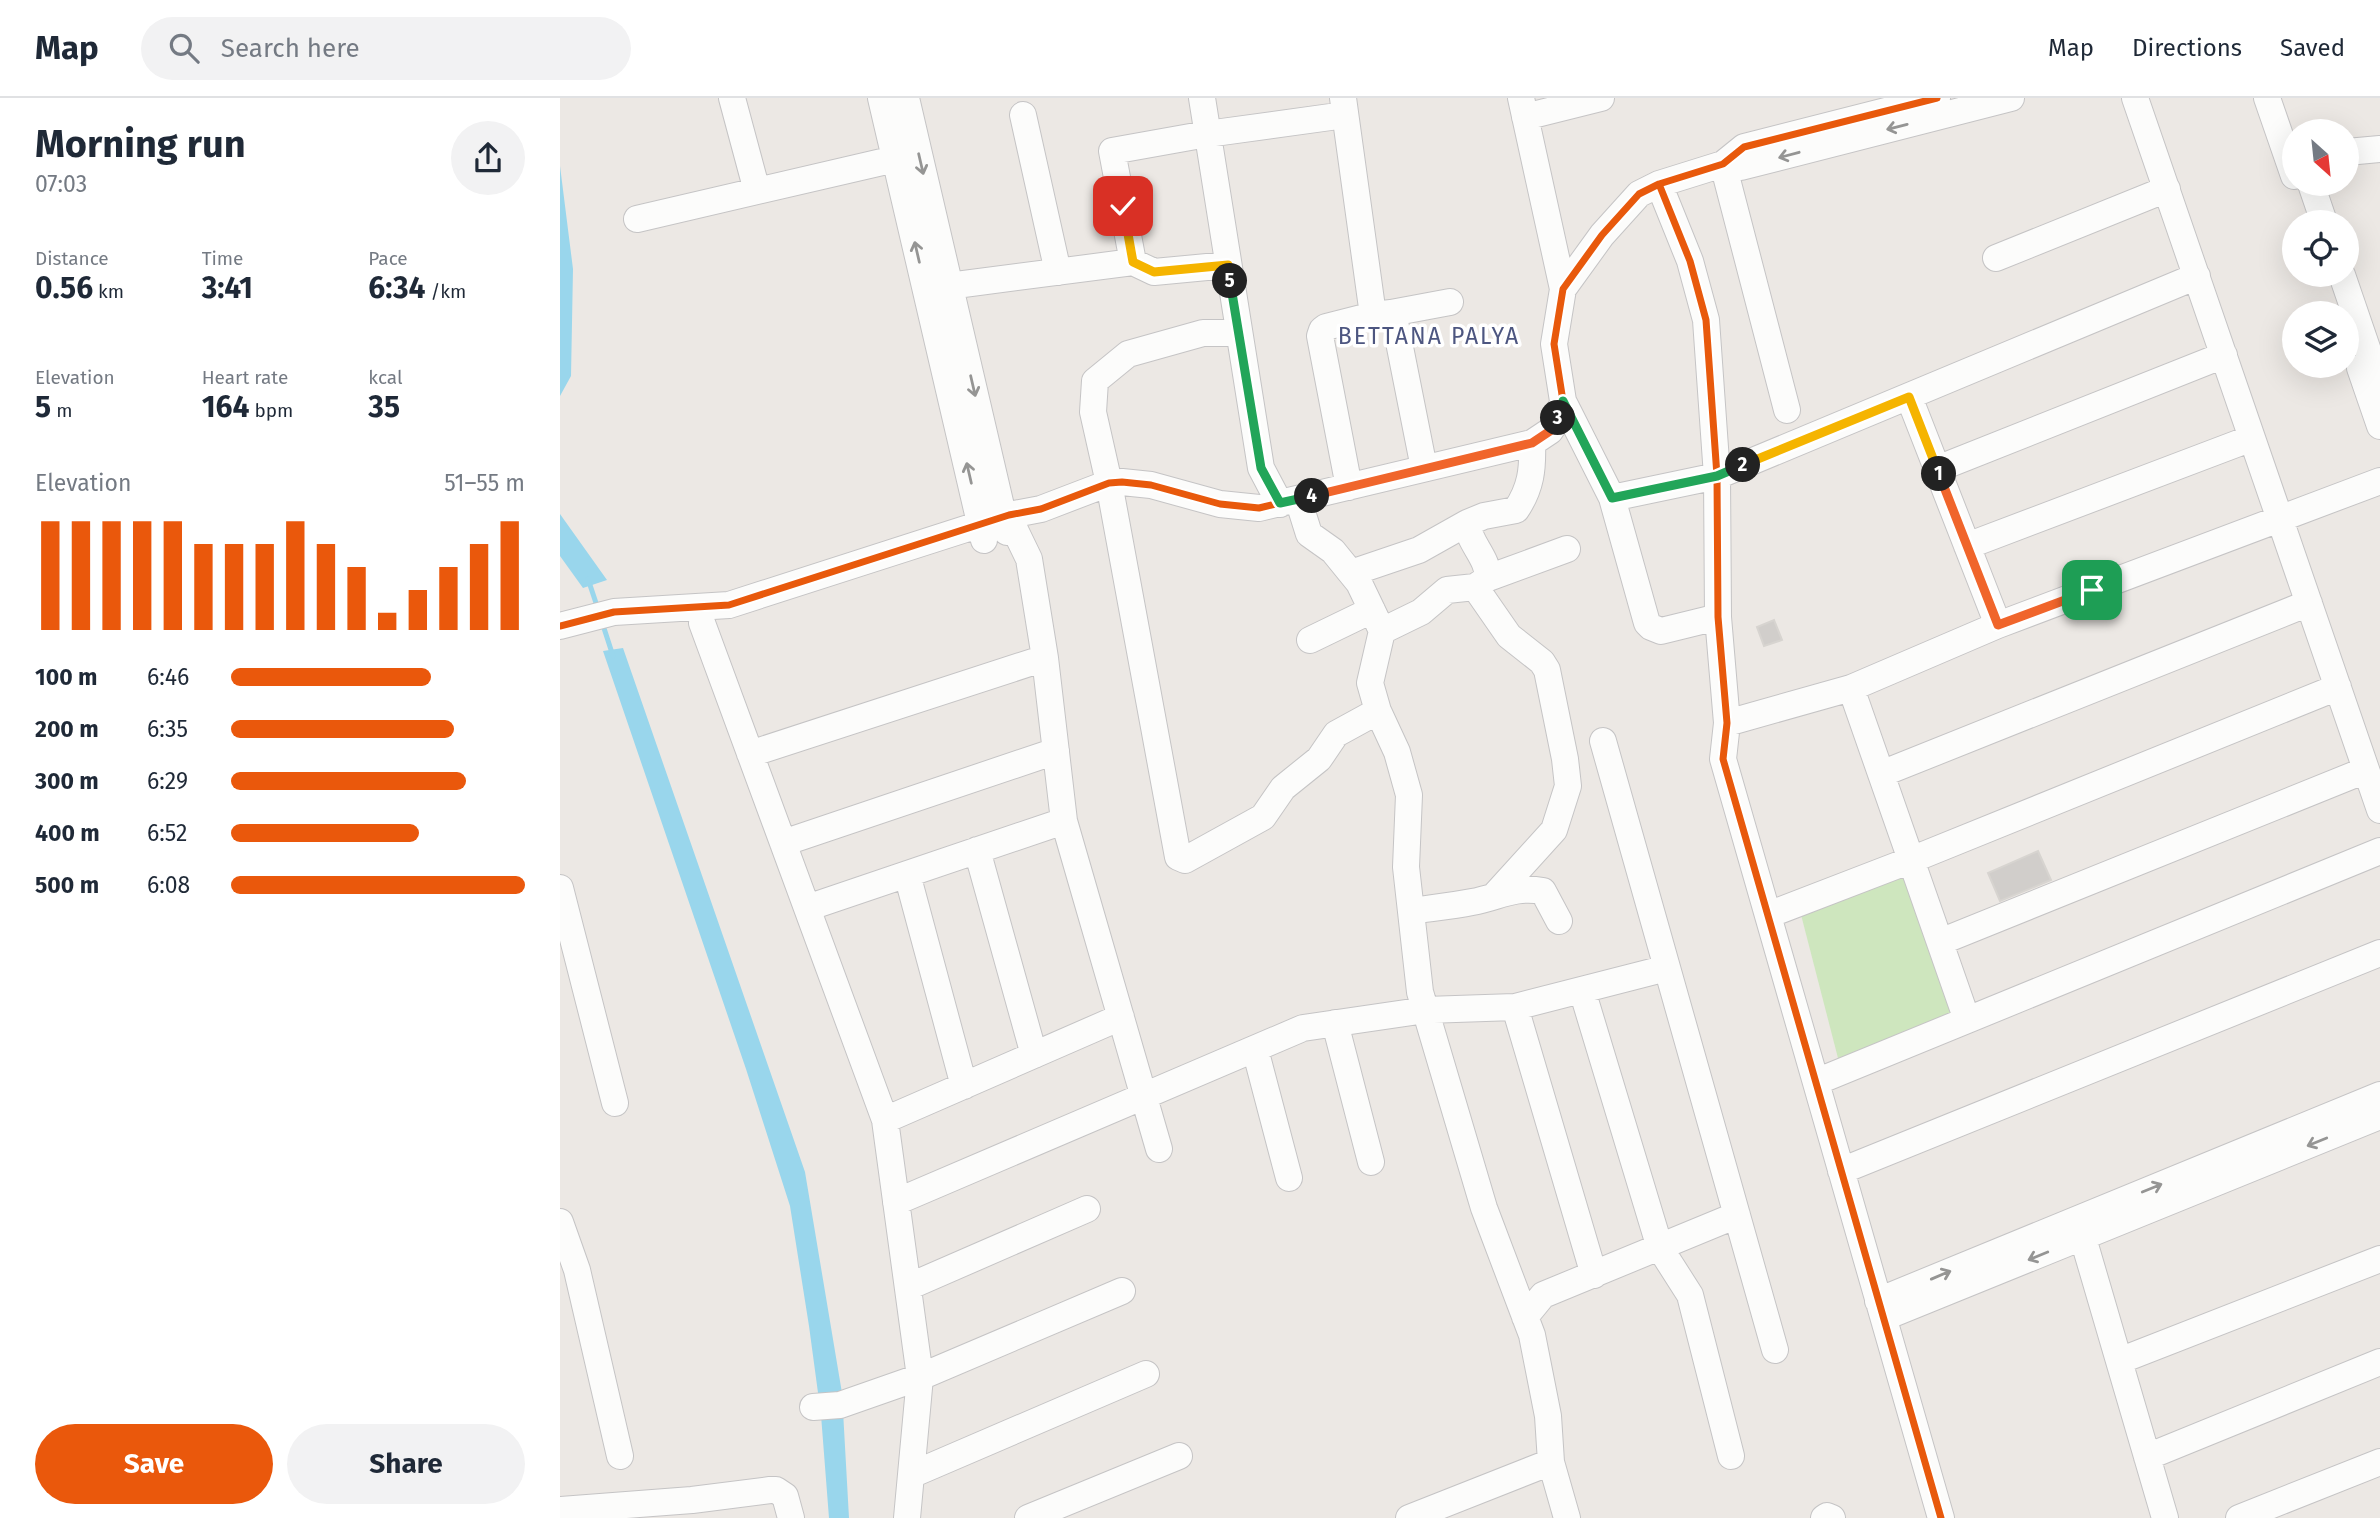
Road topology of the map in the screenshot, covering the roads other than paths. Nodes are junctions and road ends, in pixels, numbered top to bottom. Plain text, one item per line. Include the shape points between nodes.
1 (733, 98) edge
2 (881, 98) edge
3 (906, 98) edge
4 (1202, 98) edge
5 (1601, 98) edge
6 (1937, 98) edge
7 (2007, 98) edge
8 (2136, 98) edge
9 (2267, 98) edge
10 (2281, 98) edge
11 (1344, 107) edge
12 (1523, 108) edge
13 (1023, 115) dead end
14 (2285, 119) edge
15 (2282, 132) edge
16 (1207, 134) junction
17 (2380, 149) edge
18 (2359, 151) edge
19 (895, 159) junction
20 (1723, 164) junction
21 (1659, 184) junction
22 (2166, 189) junction
23 (757, 191) junction
24 (637, 219) dead end
25 (1996, 258) dead end
26 (1133, 262) junction
27 (1228, 265) junction
28 (1058, 272) junction
29 (2197, 276) junction
30 (938, 287) junction
31 (2346, 287) edge
32 (1563, 289) junction
33 (1450, 302) dead end
34 (1382, 314) junction
35 (1238, 333) junction
36 (2224, 355) junction
37 (2359, 364) edge
38 (2380, 386) edge
39 (1909, 397) junction
40 (1563, 401) junction
41 (1787, 410) dead end
42 (2380, 426) edge
43 (2252, 438) junction
44 (1532, 443) junction
45 (1424, 468) junction
46 (1937, 468) junction
47 (1717, 476) junction
48 (2380, 481) edge
49 (1109, 483) junction
50 (1349, 486) junction
51 (1612, 498) junction
52 (1289, 501) junction
53 (2280, 519) junction
54 (1467, 523) junction
55 (998, 528) junction
56 (1967, 546) junction
57 (1567, 548) dead end
58 (1351, 573) junction
59 (1481, 582) junction
60 (2309, 603) junction
61 (730, 613) junction
62 (1718, 617) junction
63 (1377, 621) junction
64 (602, 623) junction
65 (702, 623) junction
66 (1998, 625) junction
67 (560, 626) edge
68 (560, 640) edge
69 (1310, 640) dead end
70 (1045, 658) junction
71 (2338, 687) junction
72 (1851, 688) junction
73 (1378, 711) junction
74 (1727, 723) junction
75 (1603, 741) dead end
76 (1056, 751) junction
77 (750, 754) junction
78 (2366, 770) junction
79 (1881, 774) junction
80 (2380, 810) edge
81 (1065, 821) junction
82 (783, 843) junction
83 (977, 850) junction
84 (2380, 851) edge
85 (1911, 860) junction
86 (907, 874) junction
87 (560, 888) edge
88 (1495, 895) junction
89 (807, 908) junction
90 (1411, 911) junction
91 (1774, 912) junction
92 (1559, 921) dead end
93 (1940, 942) junction
94 (2380, 953) edge
95 (1667, 968) junction
96 (1582, 990) junction
97 (1515, 1007) junction
98 (1426, 1010) junction
99 (1121, 1017) junction
100 (1967, 1020) junction
101 (1335, 1023) junction
102 (1255, 1049) junction
103 (1034, 1055) junction
104 (1822, 1079) junction
105 (964, 1086) junction
106 (2380, 1095) edge
107 (1144, 1097) junction
108 (615, 1103) dead end
109 (2380, 1116) edge
110 (885, 1120) junction
111 (1159, 1149) dead end
112 (1371, 1162) dead end
113 (1847, 1168) junction
114 (1289, 1178) dead end
115 (896, 1202) junction
116 (1087, 1209) dead end
117 (1737, 1215) junction
118 (560, 1222) edge
119 (2080, 1228) junction
120 (1660, 1248) junction
121 (2380, 1259) edge
122 (1594, 1275) junction
123 (908, 1287) junction
124 (1122, 1291) dead end
125 (1887, 1307) junction
126 (1525, 1317) junction
127 (1775, 1350) dead end
128 (2119, 1361) junction
129 (2380, 1362) edge
130 (1146, 1374) dead end
131 (920, 1377) junction
132 (813, 1407) dead end
133 (620, 1456) dead end
134 (1179, 1456) dead end
135 (1731, 1456) dead end
136 (2147, 1457) junction
137 (1551, 1462) junction
138 (2380, 1462) edge
139 (911, 1475) junction
140 (560, 1510) edge
141 (791, 1518) edge
142 (907, 1518) edge
143 (1028, 1518) edge
144 (1409, 1518) edge
145 (1567, 1518) edge
146 (1824, 1518) edge
147 (1832, 1518) edge
148 (1941, 1518) edge
149 (1954, 1518) edge
150 (2165, 1518) edge
151 (2239, 1518) edge

1 - 23 street
2 - 19 street
3 -> 30 street
4 - 16 street
5 - 12 street
6 - 20 street via 1744,146
7 -> 20 street via 1741,167
8 - 22 street
9 - 15 street
10 - 14 street
11 - 16 street
11 - 34 street
12 - 32 street
13 - 28 street
16 - 26 street via 1112,151
16 - 27 street
17 - 18 street
19 - 23 street
30 -> 19 street
20 - 21 street
20 - 41 street
21 - 32 street via 1639,194
21 - 47 street via 1690,261 1706,320
22 - 25 street
22 - 29 street
23 - 24 street
26 - 27 street via 1154,272
26 - 28 street
27 - 35 street
28 - 30 street
29 - 36 street
29 - 39 street
30 - 55 street
31 - 38 street
32 - 40 street via 1554,344
33 - 34 street
34 - 45 street via 1394,317
34 - 50 street via 1326,327 1320,336
35 - 49 street via 1203,333 1128,354 1095,381 1093,412
35 - 52 street via 1261,468
36 - 43 street
36 - 46 street
37 - 42 street
39 - 46 street
39 - 47 street
40 - 44 street via 1550,431
40 - 51 street
43 - 53 street
43 - 56 street
44 - 45 street
44 - 54 street via 1527,495 1516,510
45 - 50 street
46 - 56 street
47 - 51 street
47 - 62 street
48 - 53 street
49 - 52 street via 1151,485 1220,504 1259,508
49 - 55 street
49 - 73 street via 1178,857 1185,860 1263,817 1283,788 1319,759 1336,734
50 - 52 street
51 - 62 street via 1647,623 1661,631
52 - 58 street via 1309,534
53 - 60 street
53 - 66 street
54 - 58 street via 1423,548
54 - 59 street via 1488,568
55 - 61 street via 738,621
55 - 70 street via 1030,559
56 - 66 street
57 - 59 street
58 - 63 street
59 - 63 street via 1447,590 1421,612
59 - 88 street via 1509,636 1548,670 1568,786 1554,830
60 - 71 street
60 - 79 street
61 - 64 street
61 - 65 street
62 - 74 street
63 - 69 street
63 - 73 street via 1370,683
64 - 65 street
64 - 67 street
64 - 68 street
65 - 77 street
66 - 72 street
70 - 76 street
70 - 77 street
71 - 78 street
71 - 85 street
72 - 74 street
72 - 79 street
73 - 90 street via 1397,752 1409,795 1406,867
74 - 91 street
74 - 91 street via 1723,759
75 - 95 street
76 - 81 street
76 - 82 street
77 - 82 street
78 - 80 street
78 - 93 street
79 - 85 street
81 - 83 street
81 - 99 street
82 - 89 street
83 - 86 street
83 - 103 street
84 - 100 street
85 - 91 street
85 - 93 street
86 - 89 street
86 - 105 street
87 - 108 street
88 - 90 street
88 - 92 street via 1511,890 1543,891
89 - 110 street
90 - 98 street
91 - 104 street
93 - 100 street
94 - 113 street
95 - 96 street
95 - 117 street
96 - 97 street
96 - 120 street
97 - 98 street
97 - 122 street
98 - 101 street
98 - 126 street via 1484,1208
99 - 103 street
99 - 107 street
100 - 104 street
101 - 102 street via 1303,1028
101 - 112 street
102 - 107 street
102 - 114 street
103 - 105 street
104 - 113 street
105 - 110 street
119 -> 106 street
107 - 111 street
107 - 115 street
109 -> 119 street
110 - 115 street
113 - 125 street
115 - 123 street
116 - 123 street
117 - 120 street
117 - 127 street
118 - 133 street via 577,1270
119 - 125 street
119 - 128 street
120 - 122 street
120 - 135 street via 1690,1295
121 - 128 street
122 - 126 street via 1543,1295
123 - 131 street
124 - 131 street
125 - 148 street
125 - 149 street
126 - 137 street via 1548,1416
128 - 136 street
129 - 136 street
130 - 139 street
131 - 132 street via 840,1405
131 - 139 street
134 - 143 street
136 - 150 street
137 - 144 street
137 - 145 street
138 - 151 street
139 - 142 street
140 - 141 street via 776,1490 785,1496
146 - 147 street

